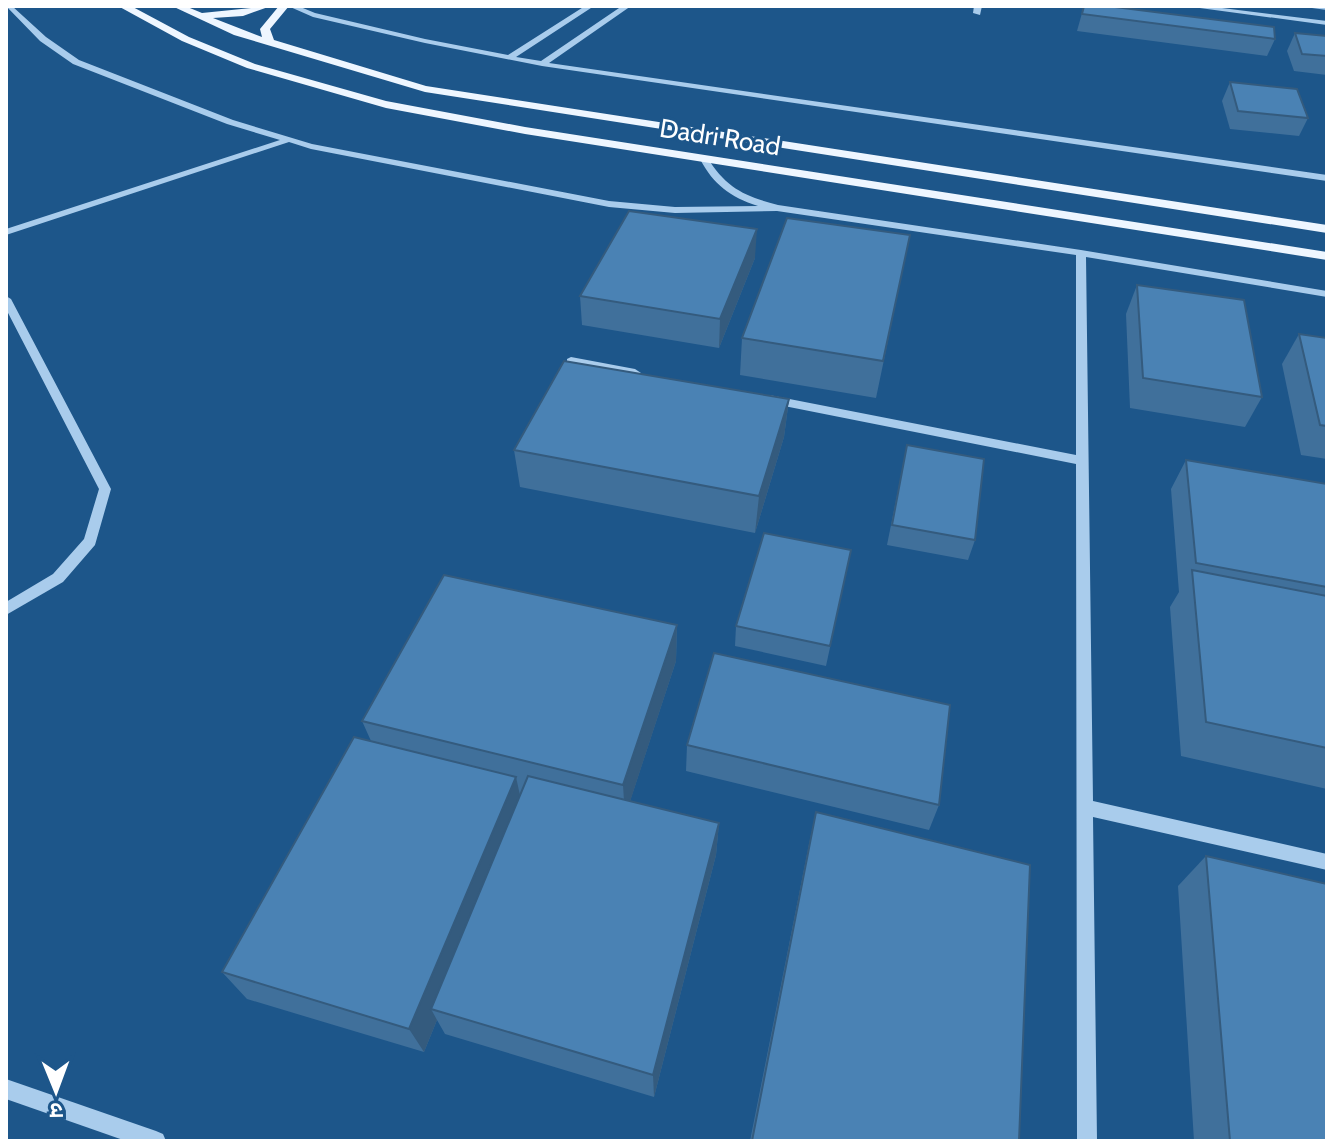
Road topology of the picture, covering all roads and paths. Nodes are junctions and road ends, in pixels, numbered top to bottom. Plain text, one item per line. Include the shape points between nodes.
1 (8, 6) edge
2 (123, 6) edge
3 (177, 6) edge
4 (266, 6) edge
5 (284, 6) edge
6 (292, 6) edge
7 (590, 6) edge
8 (627, 6) edge
9 (1189, 6) edge
10 (1315, 6) edge
11 (1327, 8) edge
12 (194, 16) junction
13 (1327, 23) edge
14 (269, 43) junction
15 (509, 58) junction
16 (542, 64) junction
17 (288, 139) junction
18 (704, 159) junction
19 (1327, 178) edge
20 (777, 208) junction
21 (1327, 229) edge
22 (6, 232) edge
23 (1081, 253) junction
24 (1327, 256) edge
25 (1327, 294) edge
26 (6, 299) edge
27 (571, 361) edge
28 (649, 376) edge
29 (757, 397) edge
30 (1083, 461) junction
31 (6, 609) edge
32 (1085, 807) junction
33 (1327, 862) edge
34 (6, 1089) edge
35 (156, 1141) edge
36 (1087, 1141) edge

1 - 17 street via 76,62
2 - 18 main road, Dadri Road via 240,64 314,86 413,111
3 - 12 main road, Dadri Road
4 - 12 main road
5 - 14 main road via 265,29
6 - 15 street
7 - 15 street
8 - 16 street
9 - 13 street
10 - 11 street
12 - 14 main road, Dadri Road
14 - 21 main road, Dadri Road via 425,89
15 - 16 street
16 - 19 street
17 - 20 street via 609,204 675,210
17 - 22 street
18 - 20 street via 723,188
18 - 24 main road, Dadri Road
20 - 23 street
23 - 25 street
23 - 30 street
26 - 31 street via 105,489 90,541 58,578
27 - 28 street
29 - 30 street
30 - 32 street
32 - 33 street
32 - 36 street
34 - 35 street

